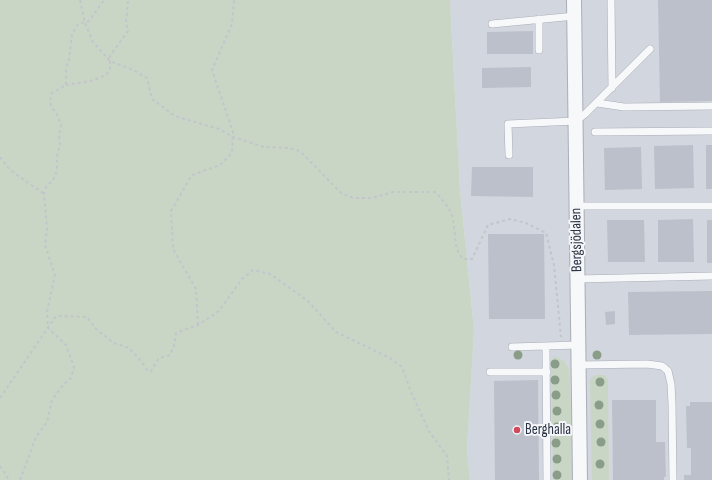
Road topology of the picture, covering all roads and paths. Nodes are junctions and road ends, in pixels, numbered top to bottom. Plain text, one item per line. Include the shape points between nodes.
1 (80, 0) edge
2 (104, 0) edge
3 (128, 0) edge
4 (234, 0) edge
5 (574, 0) edge
6 (612, 0) edge
7 (574, 16) junction
8 (539, 19) junction
9 (84, 22) junction
10 (492, 24) dead end
11 (650, 49) dead end
12 (539, 50) dead end
13 (110, 61) junction
14 (66, 84) junction
15 (612, 88) junction
16 (597, 103) junction
17 (712, 106) edge
18 (576, 121) junction
19 (712, 131) edge
20 (595, 132) dead end
21 (233, 137) junction
22 (509, 155) dead end
23 (0, 157) edge
24 (44, 194) junction
25 (577, 206) junction
26 (712, 206) edge
27 (712, 276) edge
28 (577, 279) junction
29 (198, 324) junction
30 (48, 328) junction
31 (578, 345) junction
32 (546, 346) junction
33 (562, 346) junction
34 (512, 347) dead end
35 (578, 365) junction
36 (490, 372) dead end
37 (547, 372) junction
38 (0, 398) edge
39 (0, 466) edge
40 (9, 480) edge
41 (20, 480) edge
42 (449, 480) edge
43 (547, 480) edge
44 (580, 480) edge
45 (673, 480) edge

1 - 9 path
2 - 9 path via 89,21
3 - 13 path via 128,31 110,56
4 - 21 path via 232,24 212,70 228,114
5 - 7 street, Bergsjödalen
6 - 15 lane
7 - 8 lane
7 - 18 street, Bergsjödalen
8 - 10 lane
8 - 12 lane
9 - 13 path via 93,42
9 - 14 path via 78,24 72,34
11 - 15 lane
13 - 14 path via 110,71 104,77
13 - 21 path via 147,78 152,99 175,116 219,129
14 - 24 path via 52,92 50,101 61,126 60,145 57,171
15 - 16 lane
16 - 17 lane via 624,108
16 - 18 lane
18 - 22 lane via 508,124
18 - 25 street, Bergsjödalen
19 - 20 lane
21 - 29 path via 232,153 220,164 192,174 171,211 172,249 196,289
21 - 33 path via 264,147 297,150 341,193 353,198 372,198 393,192 435,192 445,202 453,220 455,240 463,259 472,259 488,225 510,220 546,233 554,265
23 - 24 path via 9,169
24 - 30 path via 47,229 45,245 55,275 47,312
25 - 26 lane
25 - 28 street, Bergsjödalen
27 - 28 lane
28 - 31 street, Bergsjödalen
29 - 30 path via 176,333 170,355 159,358 151,371 147,370 129,348 114,343 96,329 87,317 56,316
29 - 42 path via 220,311 242,279 253,270 270,274 308,301 336,332 390,358 402,367 428,430 447,456
30 - 38 path
30 - 41 path via 66,345 74,367 71,378 52,400 47,422 36,437
31 - 33 lane
31 - 35 street, Bergsjödalen
32 - 33 lane
32 - 34 lane
32 - 37 lane
35 - 44 street, Bergsjödalen
35 - 45 lane via 647,364 662,366 668,371 672,391
36 - 37 lane
37 - 43 lane
39 - 40 path

